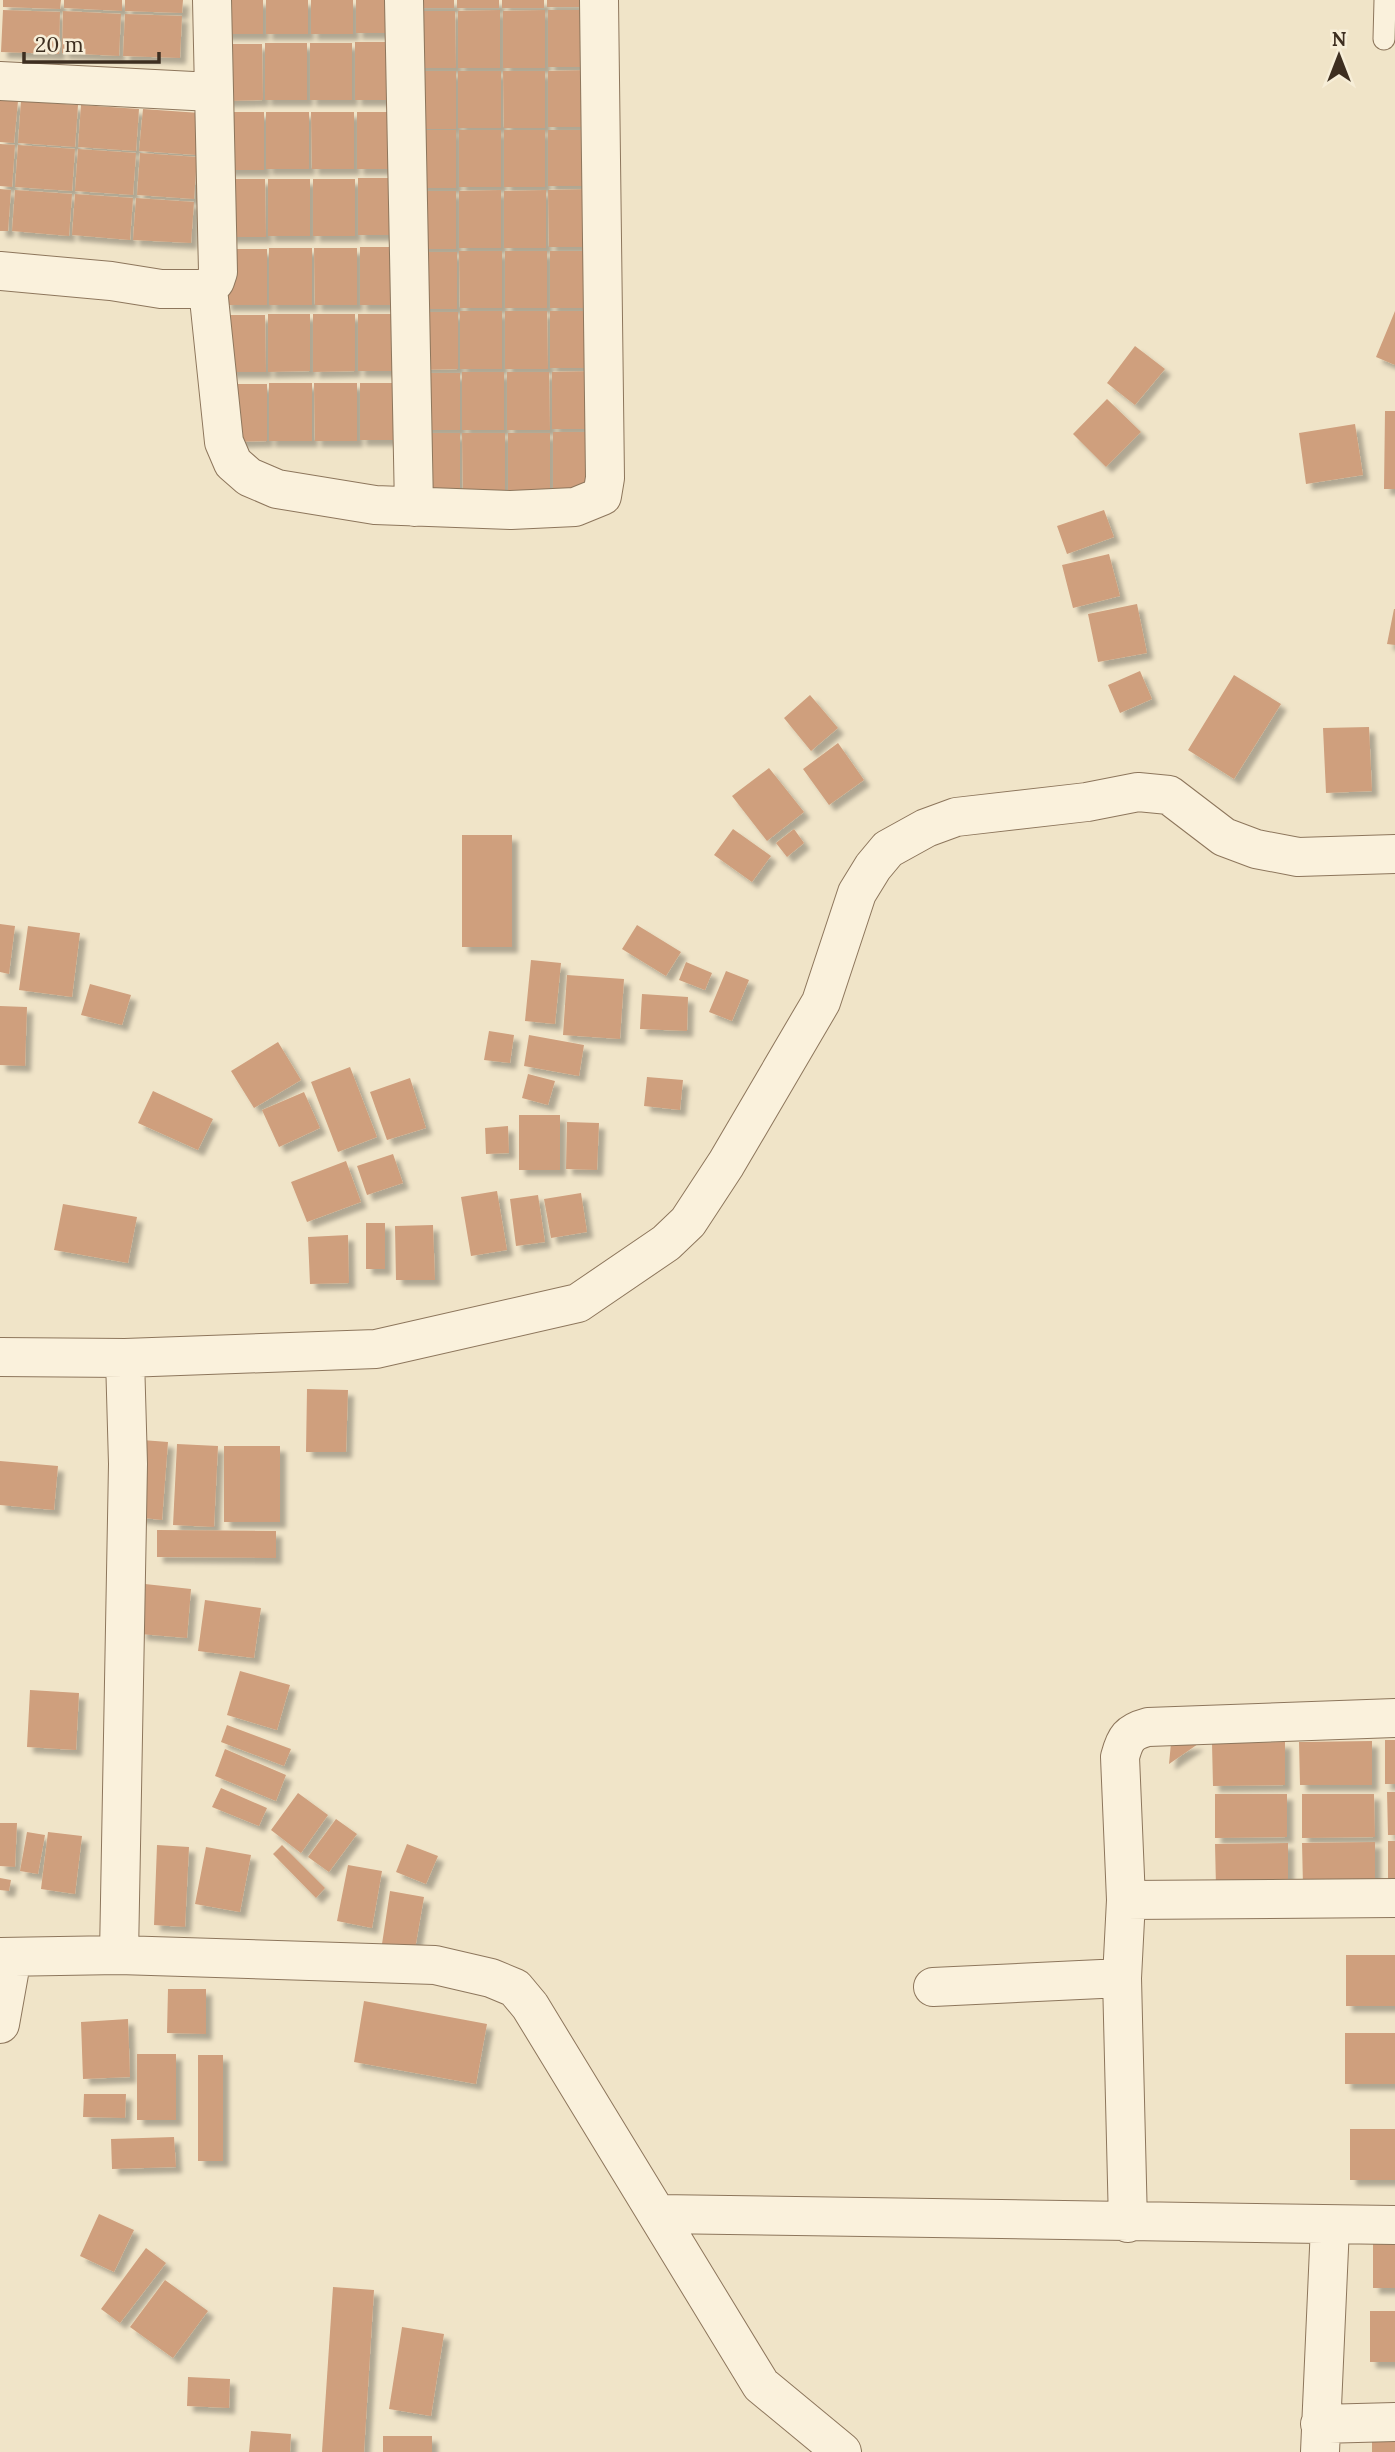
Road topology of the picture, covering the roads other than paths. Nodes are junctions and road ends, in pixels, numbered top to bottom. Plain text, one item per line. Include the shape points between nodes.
1 (212, 0) edge
2 (404, 0) edge
3 (599, 0) edge
4 (1385, 0) edge
5 (1384, 39) dead end
6 (0, 80) edge
7 (212, 92) junction
8 (0, 271) edge
9 (208, 289) junction
10 (414, 507) junction
11 (1395, 854) edge
12 (0, 1357) edge
13 (125, 1358) junction
14 (1395, 1718) edge
15 (1395, 1898) edge
16 (1126, 1900) junction
17 (120, 1955) junction
18 (6, 1957) edge
19 (1122, 1978) junction
20 (933, 1987) dead end
21 (0, 2024) edge
22 (659, 2214) junction
23 (1128, 2223) junction
24 (1395, 2225) edge
25 (1330, 2226) junction
26 (1395, 2422) edge
27 (1320, 2438) edge
28 (842, 2452) edge

1 - 7 street
2 - 10 street
3 - 10 street via 605,489 602,496 575,508
4 - 5 lane
6 - 7 street
7 - 9 street via 218,272
8 - 9 street via 161,289
9 - 10 street via 223,442 233,463 249,477 277,489
11 - 13 street via 1298,857 1256,849 1224,837 1169,795 1138,792 956,817 926,828 888,849 857,893 821,1002 688,1222 666,1243 578,1303 376,1349
12 - 13 street
13 - 17 street via 128,1464
14 - 16 street via 1133,1731 1124,1740 1120,1757
15 - 16 street
16 - 19 street
17 - 18 street
17 - 22 street via 435,1965 515,1988
18 - 21 street
19 - 20 street
19 - 23 street
22 - 23 street
22 - 28 street via 761,2385
23 - 25 street
24 - 25 street
25 - 27 street
26 - 27 street

